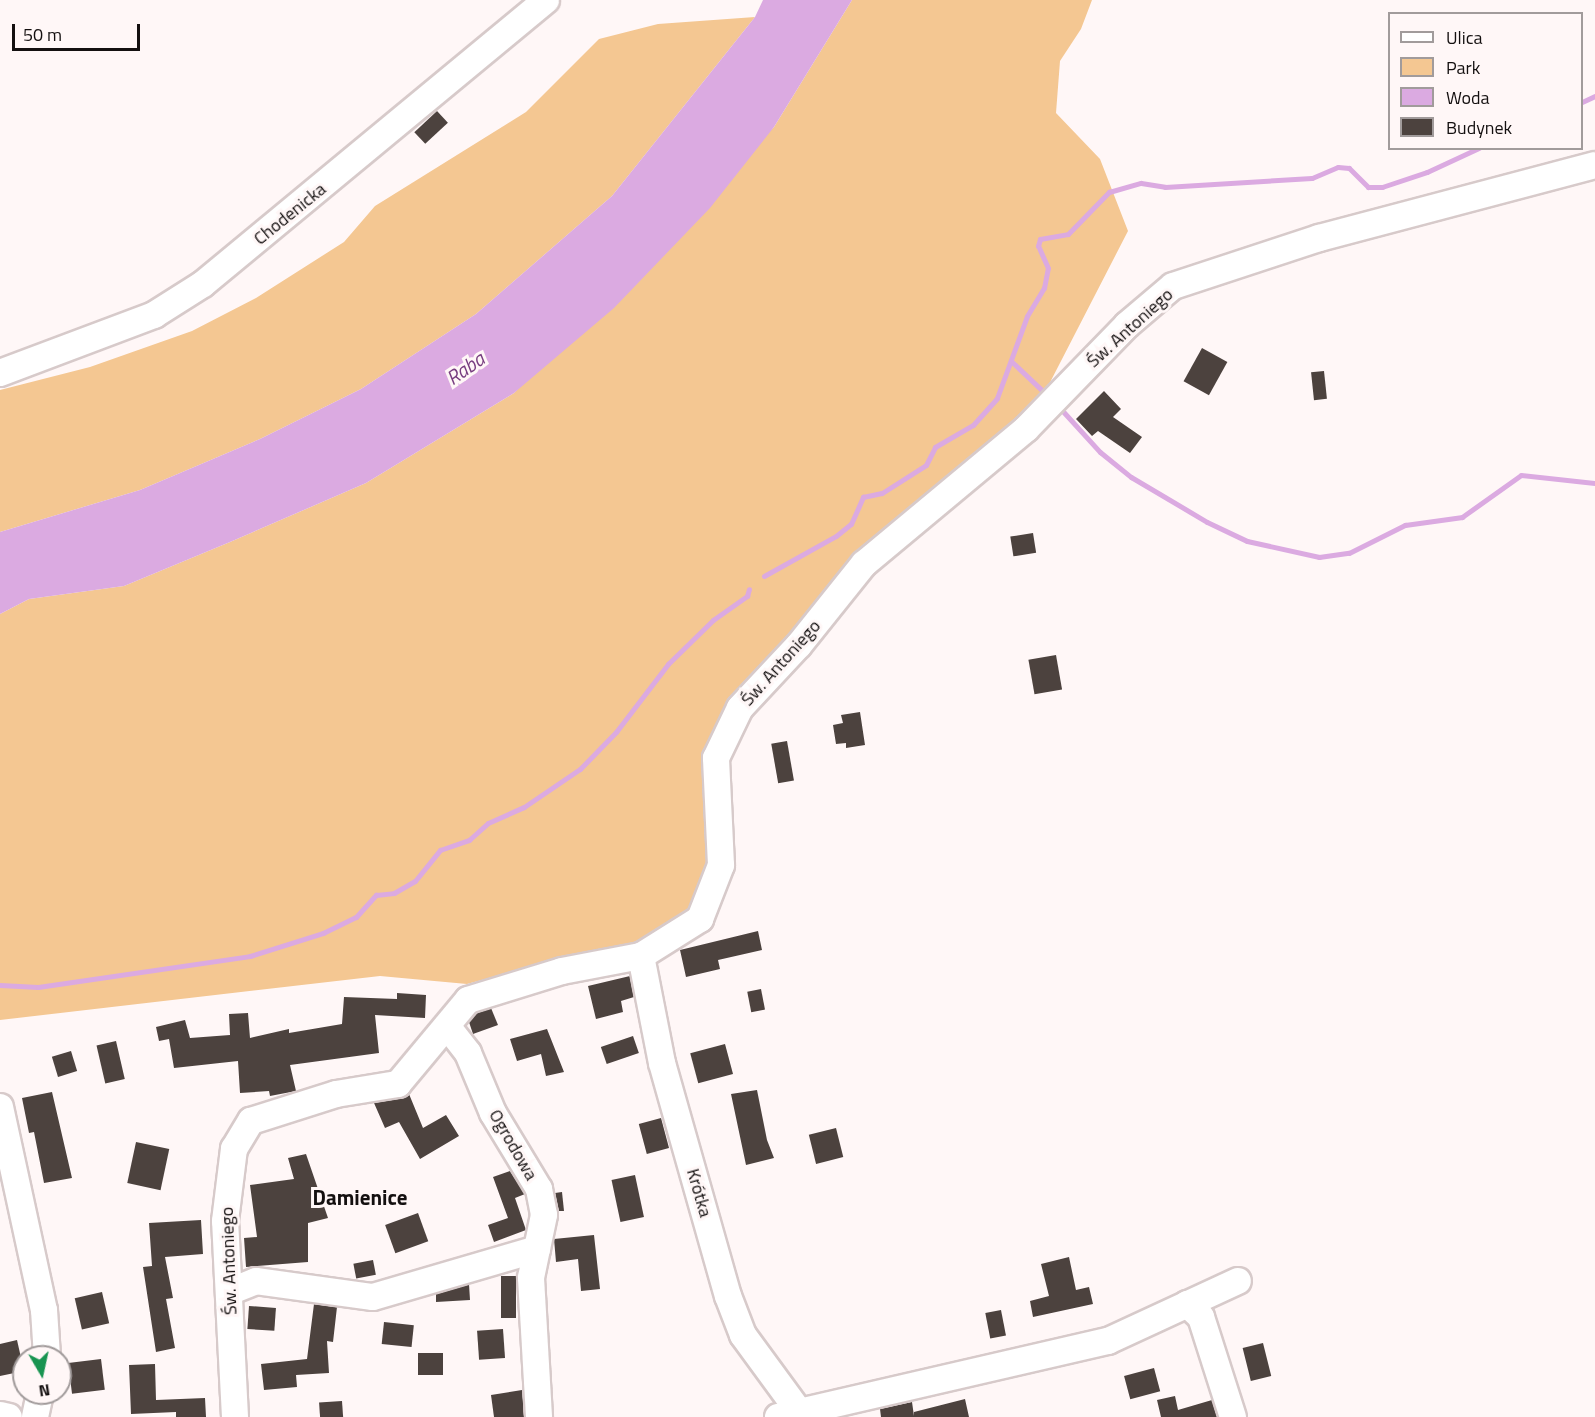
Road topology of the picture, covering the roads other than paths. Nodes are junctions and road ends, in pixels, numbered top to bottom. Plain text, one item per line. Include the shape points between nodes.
1 (546, 0) edge
2 (1595, 165) edge
3 (0, 373) edge
4 (641, 956) junction
5 (447, 1026) junction
6 (0, 1107) edge
7 (537, 1249) junction
8 (1238, 1281) dead end
9 (229, 1292) junction
10 (1188, 1304) junction
11 (46, 1345) edge
12 (0, 1415) edge
13 (789, 1415) edge
14 (9, 1417) edge
15 (236, 1417) edge
16 (539, 1417) edge
17 (1233, 1417) edge

1 - 3 street, Chodenicka via 203,284 154,315
2 - 4 street, Św. Antoniego via 1319,238 1173,286 1127,325 1026,429 864,564 799,645 740,708 716,758 721,865 704,909 700,919
4 - 5 street, Św. Antoniego via 562,971 468,1000
4 - 13 street, Krótka via 662,1063 728,1296 743,1335
5 - 7 street, Ogrodowa via 468,1053 493,1113 539,1189 544,1215
5 - 9 street, Św. Antoniego via 398,1084 336,1094 251,1121 232,1159 225,1221
6 - 11 street via 44,1310
7 - 9 street via 373,1297 256,1281
7 - 16 street, Ogrodowa via 531,1278
8 - 10 street
9 - 15 street, Św. Antoniego
10 - 13 street via 1108,1341
10 - 17 street via 1201,1317
12 - 14 street

